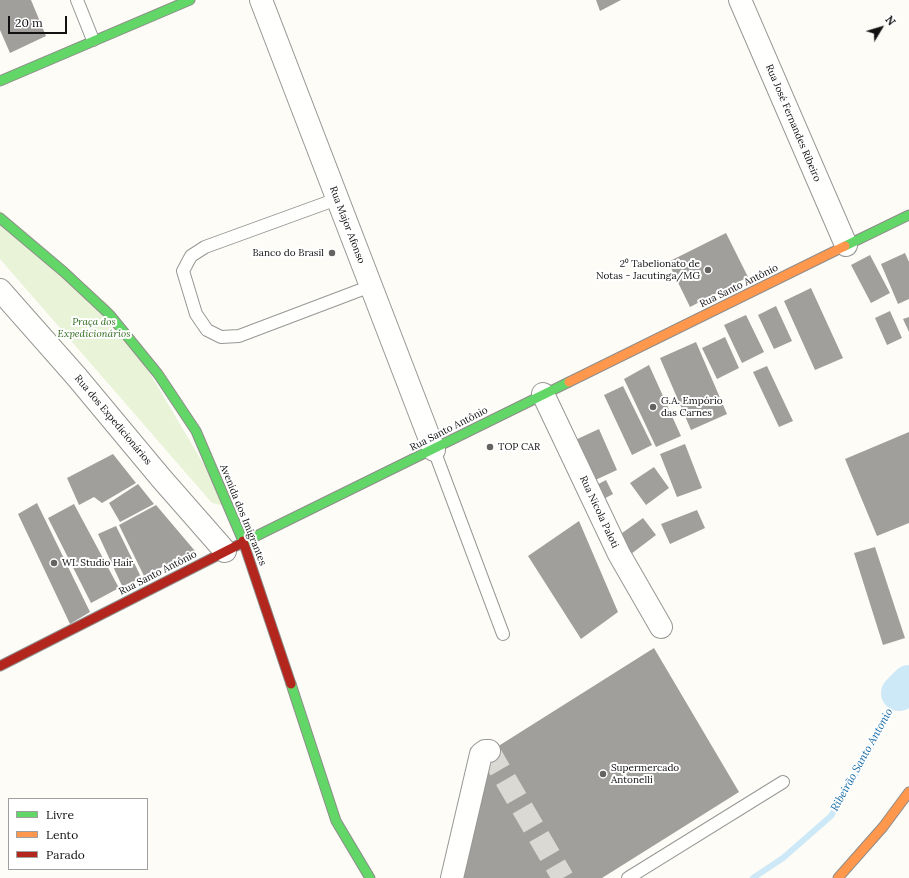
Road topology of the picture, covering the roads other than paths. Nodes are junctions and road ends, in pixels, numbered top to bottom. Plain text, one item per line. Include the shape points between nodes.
1 (77, 0) edge
2 (190, 0) edge
3 (261, 0) edge
4 (740, 0) edge
5 (94, 40) junction
6 (0, 81) edge
7 (337, 199) junction
8 (909, 215) edge
9 (0, 218) edge
10 (846, 246) junction
11 (371, 286) junction
12 (0, 290) edge
13 (543, 394) junction
14 (434, 450) junction
15 (235, 546) junction
16 (661, 628) dead end
17 (503, 634) dead end
18 (0, 666) edge
19 (485, 753) dead end
20 (783, 782) dead end
21 (909, 792) edge
22 (370, 878) edge
23 (452, 878) edge
24 (628, 878) edge
25 (838, 878) edge

1 - 5 lane
2 - 5 street
3 - 7 street, Rua Major Afonso
4 - 10 street, Rua José Fernandes Ribeiro
5 - 6 street
7 - 11 street, Rua Major Afonso
7 - 11 lane via 205,247 191,256 183,271 196,314 208,330 221,337 240,336
8 - 10 street, Rua Santo Antônio
9 - 15 street, Avenida dos Imigrantes via 110,315 158,374 196,431
10 - 13 street, Rua Santo Antônio
11 - 14 street, Rua Major Afonso
12 - 15 street, Rua dos Expedicionários via 161,478
13 - 14 street, Rua Santo Antônio
13 - 16 street, Rua Nicola Paloti via 619,554
14 - 15 street, Rua Santo Antônio
14 - 17 lane
15 - 18 street, Rua Santo Antônio
15 - 22 street, Avenida dos Imigrantes via 336,821
19 - 23 street
20 - 24 lane
21 - 25 street via 883,827

